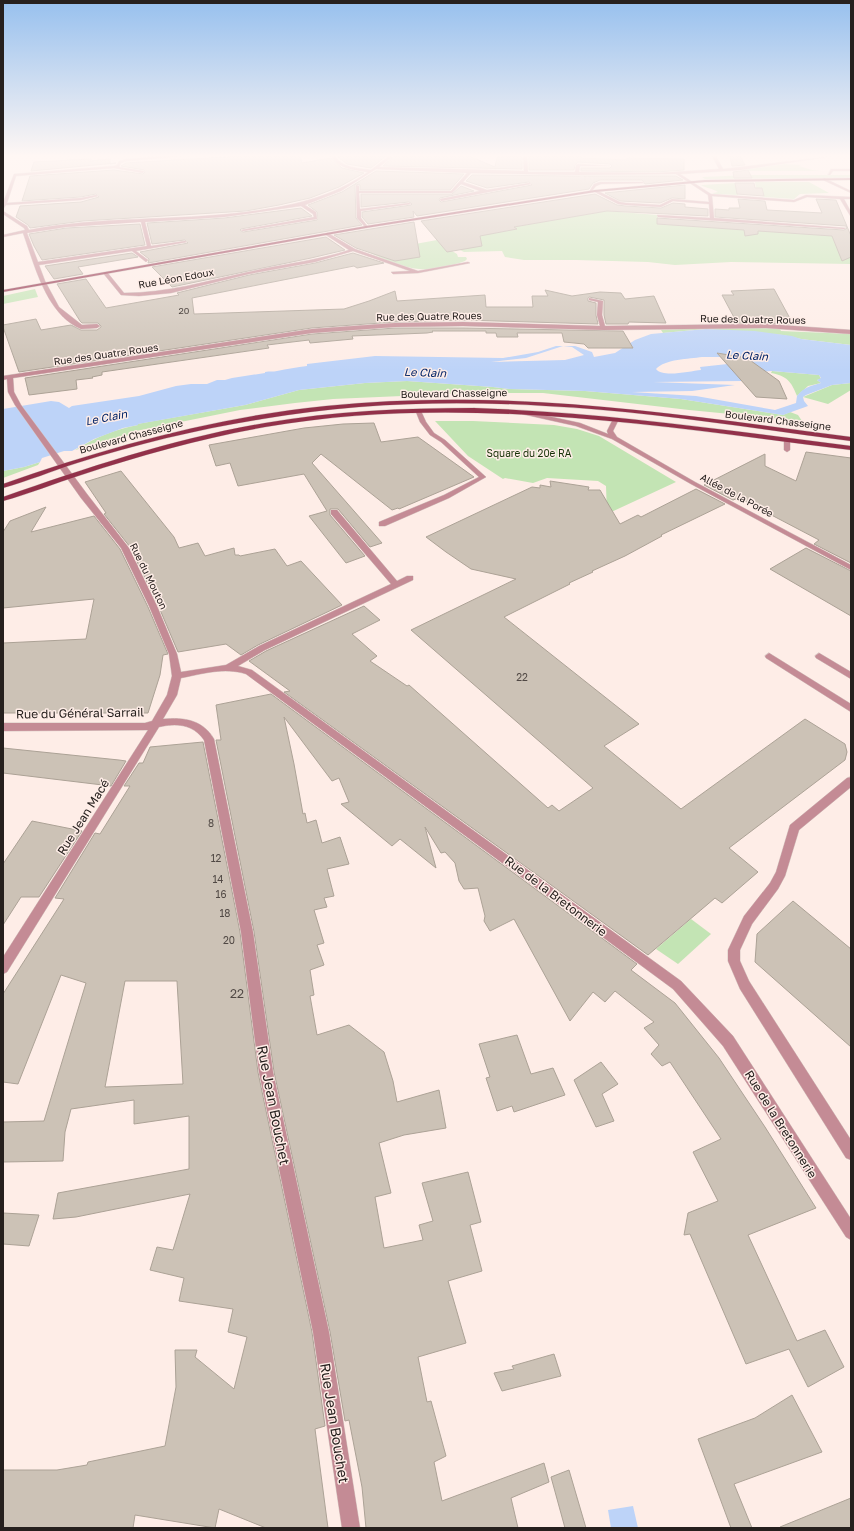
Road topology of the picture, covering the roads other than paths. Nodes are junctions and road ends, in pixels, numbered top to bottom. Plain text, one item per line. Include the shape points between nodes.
1 (25, 227) edge
2 (60, 227) edge
3 (144, 227) edge
4 (259, 227) edge
5 (364, 227) edge
6 (835, 227) edge
7 (844, 228) dead end
8 (243, 230) dead end
9 (26, 231) junction
10 (328, 234) junction
11 (3, 236) edge
12 (186, 242) dead end
13 (149, 247) junction
14 (133, 250) junction
15 (353, 250) junction
16 (146, 261) dead end
17 (468, 263) dead end
18 (37, 264) junction
19 (418, 272) junction
20 (105, 273) junction
21 (393, 273) dead end
22 (45, 283) junction
23 (3, 291) edge
24 (591, 300) dead end
25 (97, 326) dead end
26 (604, 328) junction
27 (851, 332) edge
28 (6, 377) edge
29 (419, 412) junction
30 (516, 412) junction
31 (616, 419) junction
32 (614, 438) junction
33 (787, 440) junction
34 (851, 440) edge
35 (851, 448) edge
36 (787, 450) dead end
37 (61, 465) junction
38 (69, 476) junction
39 (3, 486) edge
40 (3, 499) edge
41 (334, 512) dead end
42 (382, 524) dead end
43 (851, 568) edge
44 (410, 578) dead end
45 (396, 585) junction
46 (768, 656) dead end
47 (819, 656) dead end
48 (229, 667) junction
49 (177, 676) junction
50 (851, 676) edge
51 (851, 709) edge
52 (157, 723) junction
53 (3, 727) edge
54 (851, 781) edge
55 (3, 968) edge
56 (851, 1153) edge
57 (851, 1232) edge
58 (351, 1528) edge

1 - 9 street
2 - 9 street
3 - 13 street
4 - 8 street
5 - 10 main road
6 - 7 street
9 - 11 street
9 - 18 street via 25,236
10 - 15 street
10 - 20 main road
12 - 13 street
13 - 14 street
14 - 16 street
14 - 18 street
15 - 19 street
15 - 20 street, Rue Léon Edoux via 207,283 136,295 123,294
17 - 19 street
18 - 22 street
19 - 21 street
20 - 22 main road
22 - 23 main road
22 - 25 street via 57,308 81,326
24 - 26 street via 603,299 601,323
26 - 27 street, Rue des Quatre Roues via 766,326
26 - 28 street, Rue des Quatre Roues via 464,324 357,327
28 - 37 street, Rue du Mouton via 18,405
29 - 30 main road, Boulevard Chasseigne
29 - 38 main road, Boulevard Chasseigne via 318,418 261,426 165,448
29 - 42 street via 432,434 483,477 433,503
30 - 31 main road, Boulevard Chasseigne
30 - 32 street, Allée de la Porée via 578,424
31 - 32 street via 610,431
31 - 33 main road, Boulevard Chasseigne
32 - 43 street, Allée de la Porée
33 - 35 main road, Boulevard Chasseigne
33 - 36 street
34 - 37 main road, Boulevard Chasseigne via 588,407 511,402 450,402 341,406 285,413 169,436
37 - 38 street, Rue du Mouton
37 - 39 main road, Boulevard Chasseigne
38 - 40 main road, Boulevard Chasseigne
38 - 49 street, Rue du Mouton via 125,548 173,654
41 - 45 street
44 - 45 street
45 - 48 street via 262,648
46 - 51 street
47 - 50 street
48 - 49 street, Rue de la Bretonnerie
48 - 57 street, Rue de la Bretonnerie via 249,672 677,985 728,1041
49 - 52 street, Rue Jean Macé via 172,695
52 - 53 street, Rue du Général Sarrail via 145,727
52 - 55 street, Rue Jean Macé
52 - 58 street, Rue Jean Bouchet via 197,725 205,731 209,739 247,932 266,1072 321,1332
54 - 56 street via 794,828 781,873 748,920 737,941 734,961 744,985

